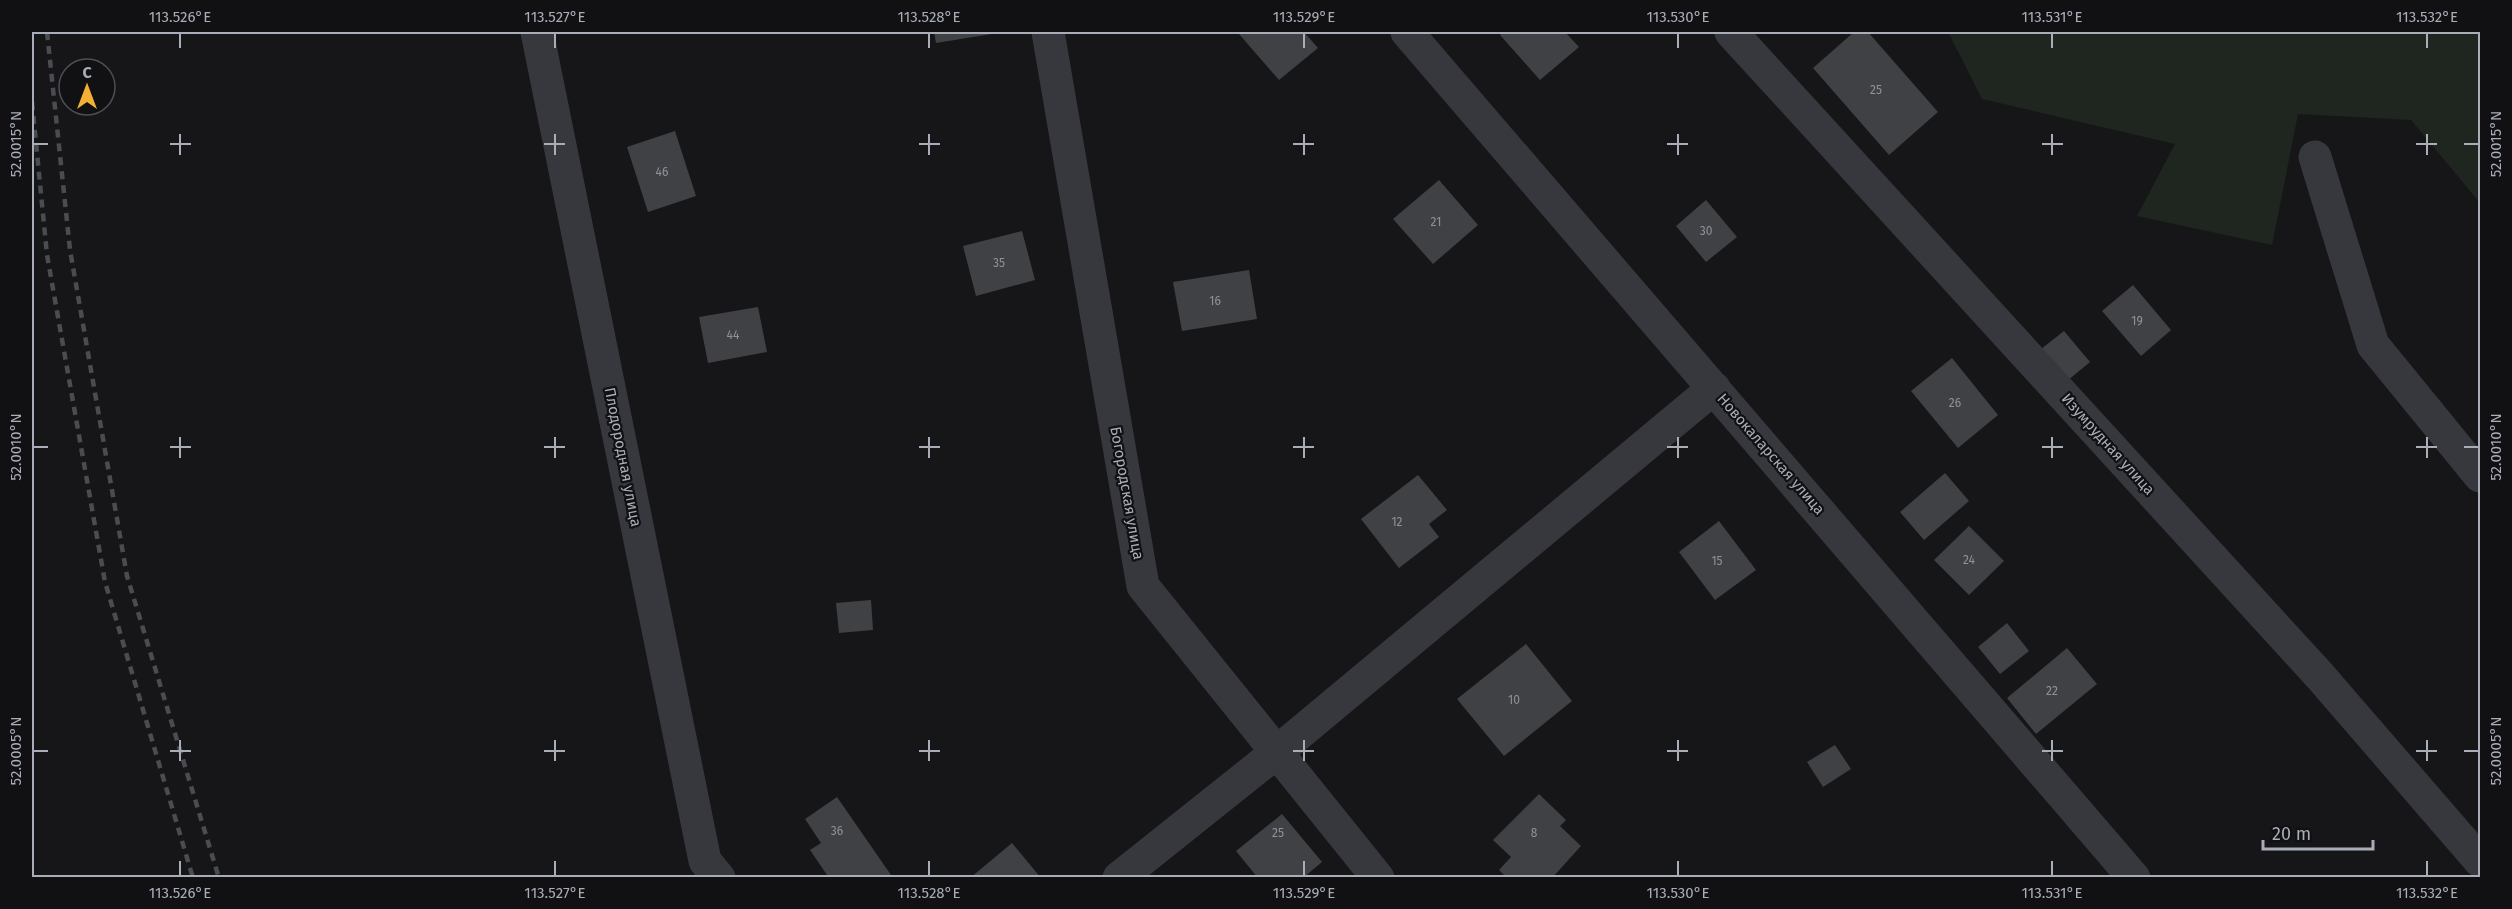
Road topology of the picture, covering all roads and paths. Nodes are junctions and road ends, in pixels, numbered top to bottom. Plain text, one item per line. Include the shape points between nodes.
1 (537, 32) edge
2 (1048, 32) edge
3 (1407, 32) edge
4 (1731, 32) edge
5 (2315, 157) dead end
6 (1714, 388) junction
7 (2481, 476) edge
8 (1277, 752) junction
9 (2481, 861) edge
10 (719, 878) edge
11 (1119, 878) edge
12 (1378, 878) edge
13 (2134, 878) edge

1 - 10 street, Плодородная улица via 705,861
2 - 8 street, Богородская улица via 1143,586
3 - 6 street, Новокаларская улица
4 - 9 street, Изумрудная улица via 2320,676
5 - 7 street via 2373,345
6 - 8 street
6 - 13 street, Новокаларская улица
8 - 11 street
8 - 12 street, Богородская улица

